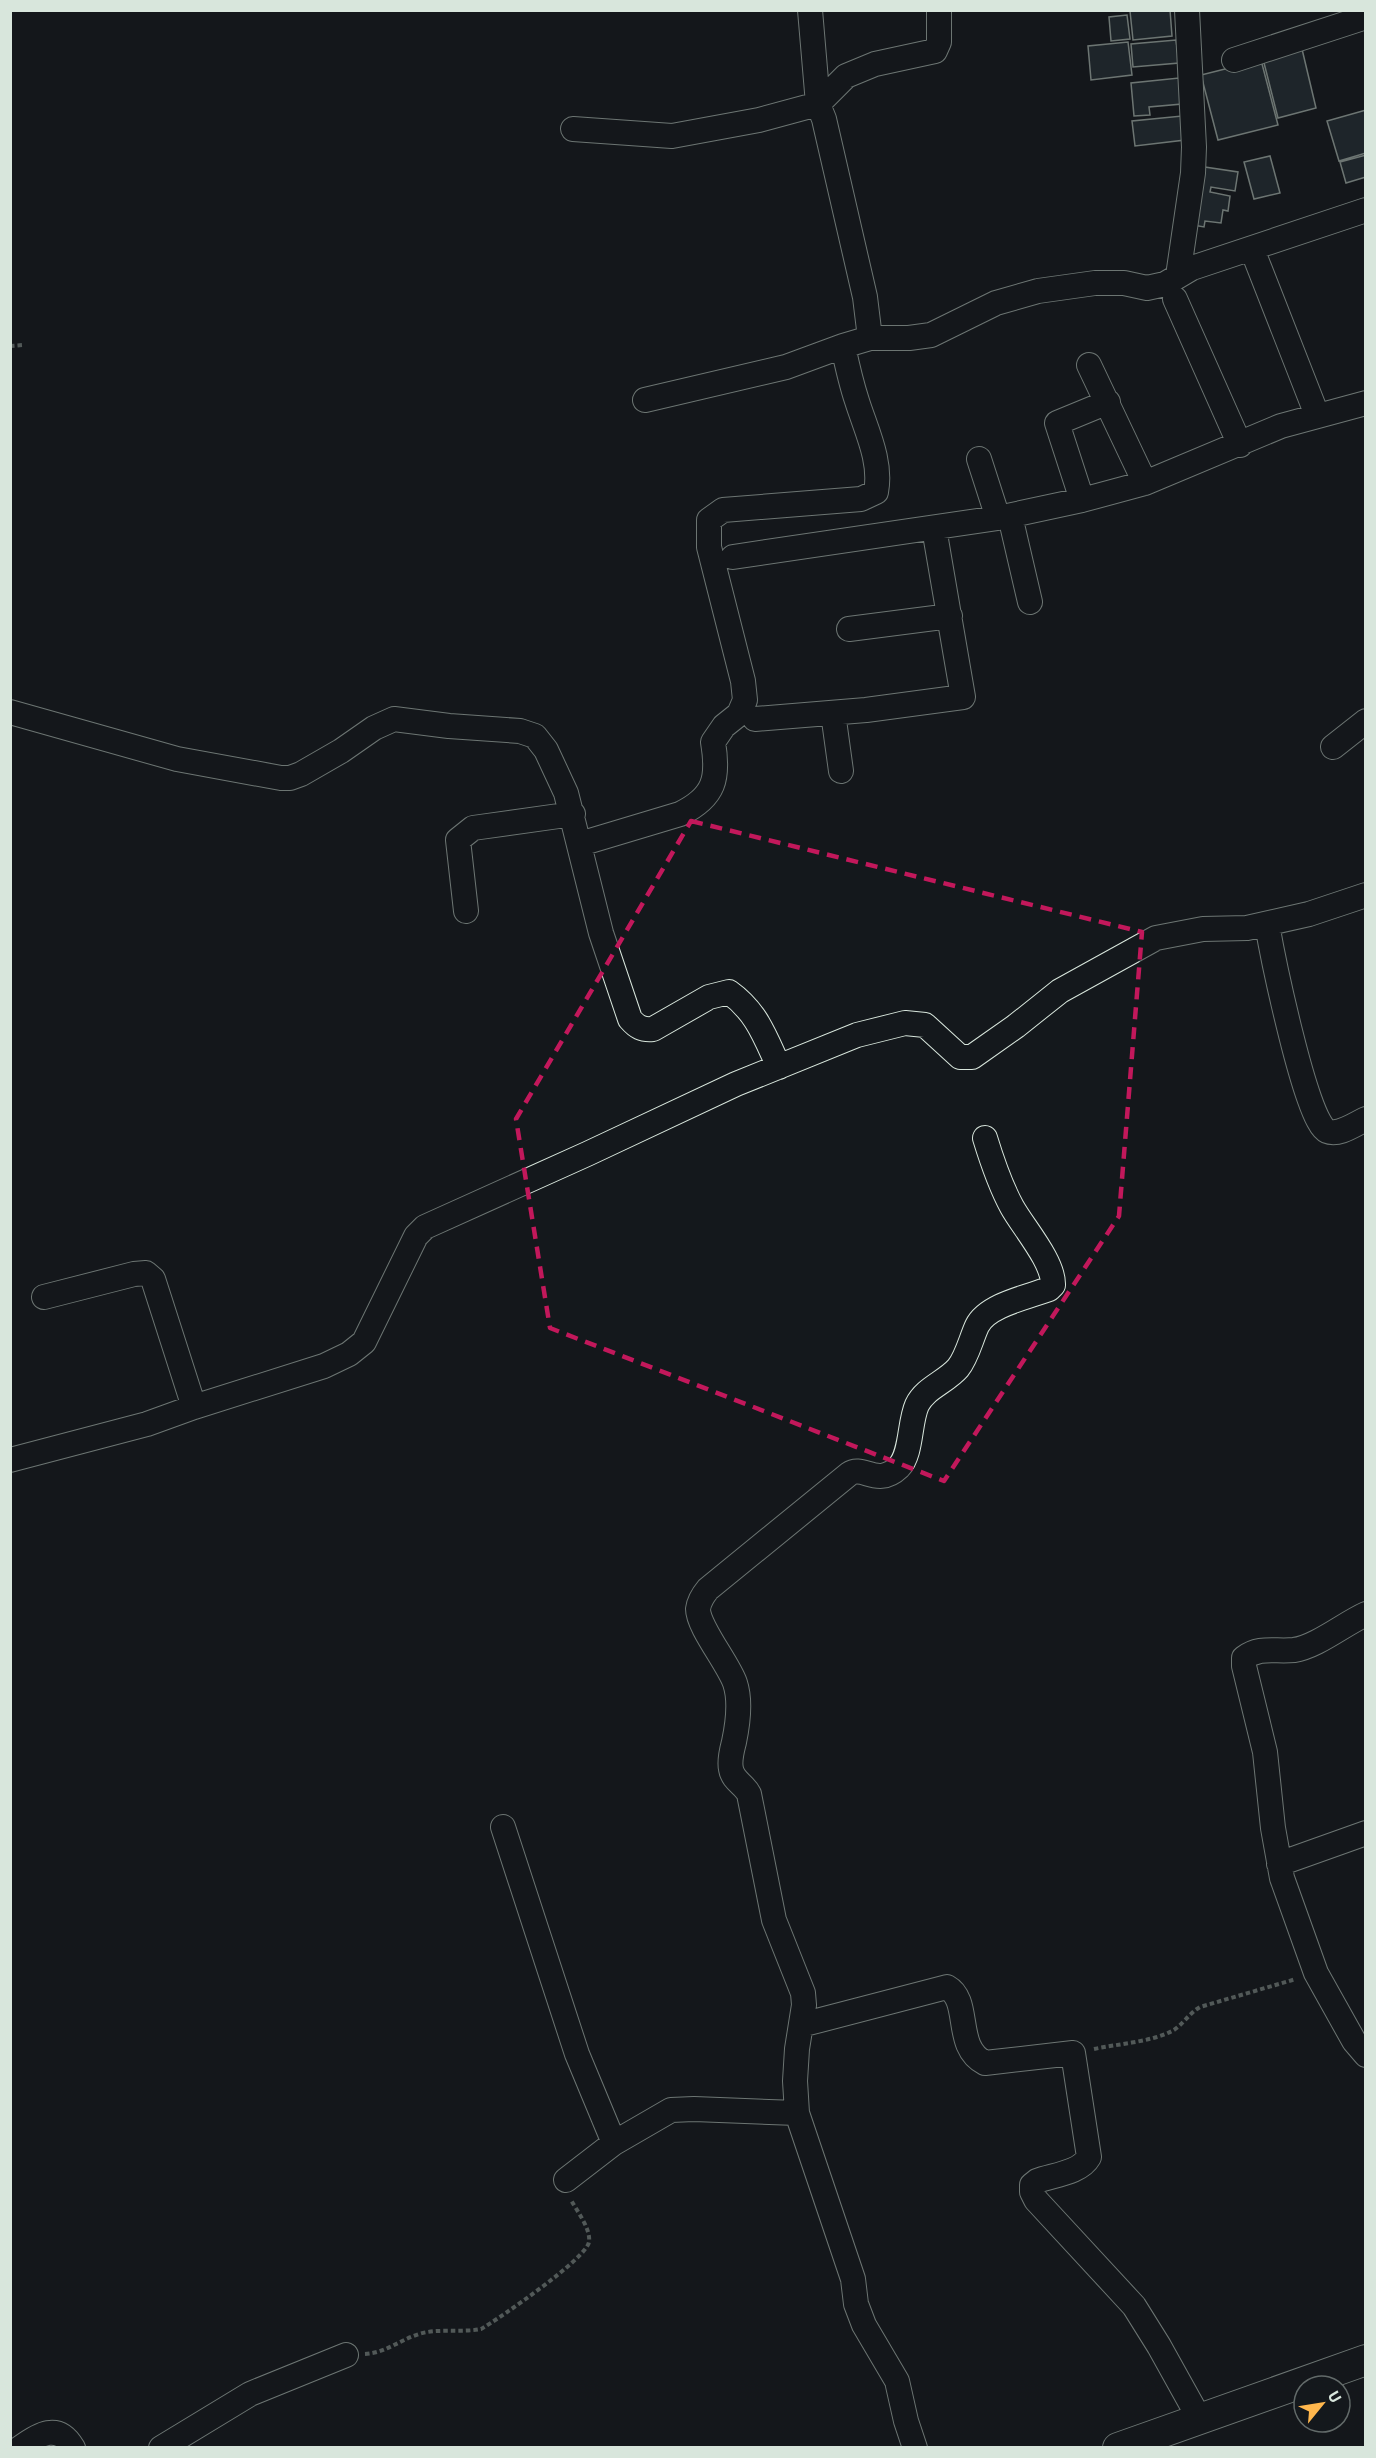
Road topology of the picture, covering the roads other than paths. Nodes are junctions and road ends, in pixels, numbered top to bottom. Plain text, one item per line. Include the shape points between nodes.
1 (810, 10) edge
2 (939, 10) edge
3 (1187, 10) edge
4 (1365, 18) edge
5 (1234, 60) dead end
6 (818, 104) junction
7 (573, 129) dead end
8 (1365, 210) edge
9 (1252, 249) junction
10 (1177, 288) junction
11 (870, 338) junction
12 (843, 346) junction
13 (1089, 365) dead end
14 (645, 400) dead end
15 (1108, 402) junction
16 (1365, 403) edge
17 (1317, 415) junction
18 (1240, 445) junction
19 (979, 459) dead end
20 (1145, 483) junction
21 (1082, 500) junction
22 (1004, 517) junction
23 (934, 528) junction
24 (733, 557) dead end
25 (1030, 602) dead end
26 (950, 616) junction
27 (849, 629) dead end
28 (10, 712) edge
29 (833, 713) junction
30 (755, 719) dead end
31 (1365, 721) edge
32 (1333, 747) dead end
33 (841, 771) dead end
34 (573, 814) junction
35 (580, 844) junction
36 (1365, 895) edge
37 (466, 911) dead end
38 (1267, 924) junction
39 (779, 1067) junction
40 (1365, 1119) edge
41 (985, 1138) dead end
42 (44, 1297) dead end
43 (194, 1407) junction
44 (10, 1460) edge
45 (1365, 1614) edge
46 (503, 1827) dead end
47 (1365, 1833) edge
48 (1280, 1864) junction
49 (801, 2025) junction
50 (1365, 2055) edge
51 (797, 2113) junction
52 (614, 2143) junction
53 (566, 2180) road end
54 (346, 2355) road end
55 (1365, 2360) edge
56 (1199, 2418) junction
57 (20, 2448) edge
58 (73, 2448) edge
59 (161, 2448) edge
60 (915, 2448) edge
61 (1118, 2448) edge

1 - 6 street
2 - 6 street via 939,42 935,51 875,64 846,76
3 - 10 street via 1194,147
4 - 5 street
6 - 7 street via 672,136
6 - 11 street via 864,297
8 - 9 street
9 - 10 street via 1192,268
9 - 17 street
10 - 11 street via 1124,283 1038,291 996,303 931,335
10 - 18 street
11 - 12 street
12 - 14 street via 786,368
12 - 35 street via 879,476 876,492 861,499 723,510 709,520 709,547 745,700 739,714 713,742 715,782 701,800 680,814
13 - 15 street
15 - 20 street
15 - 21 street via 1057,423
16 - 17 street
17 - 18 street
18 - 20 street
19 - 22 street
20 - 21 street
21 - 22 street
22 - 23 street
22 - 25 street
23 - 24 street
23 - 26 street
26 - 27 street
26 - 29 street via 963,697
28 - 34 street via 177,759 281,778 301,774 394,719 520,731 535,735 546,750
29 - 30 street
29 - 33 street
31 - 32 street
34 - 35 street
34 - 37 street via 472,828 458,840
35 - 39 street via 602,933 630,1019 636,1026 653,1029 709,997 729,992 745,1004 757,1021
36 - 38 street
38 - 39 street via 1203,929 1156,938 1060,991 972,1057 960,1057 925,1025 905,1023 857,1035
38 - 40 street via 1304,1081 1320,1126 1337,1132
39 - 43 street via 425,1227 416,1236 364,1342 349,1354 324,1366
41 - 49 street via 1012,1206 1048,1268 1053,1285 992,1310 981,1319 960,1365 918,1403 906,1456 898,1468 879,1477 859,1471 849,1474 708,1588 698,1610 737,1690 737,1726 730,1767 749,1794 774,1920 803,1993
42 - 43 street via 146,1273 153,1280
43 - 44 street via 147,1424
45 - 48 street via 1309,1645 1253,1651 1244,1658 1265,1752
46 - 52 street via 577,2054
47 - 48 street
48 - 50 street via 1316,1973
49 - 51 street via 795,2081
49 - 56 street via 948,1987 958,1999 970,2051 977,2059 985,2063 1072,2053 1089,2157 1077,2168 1037,2181 1032,2192 1134,2306
51 - 52 street via 671,2110
51 - 60 street via 853,2278 856,2304 897,2381
52 - 53 street
54 - 59 street via 250,2394
55 - 56 main road
56 - 61 main road
57 - 58 street via 38,2434 58,2432

